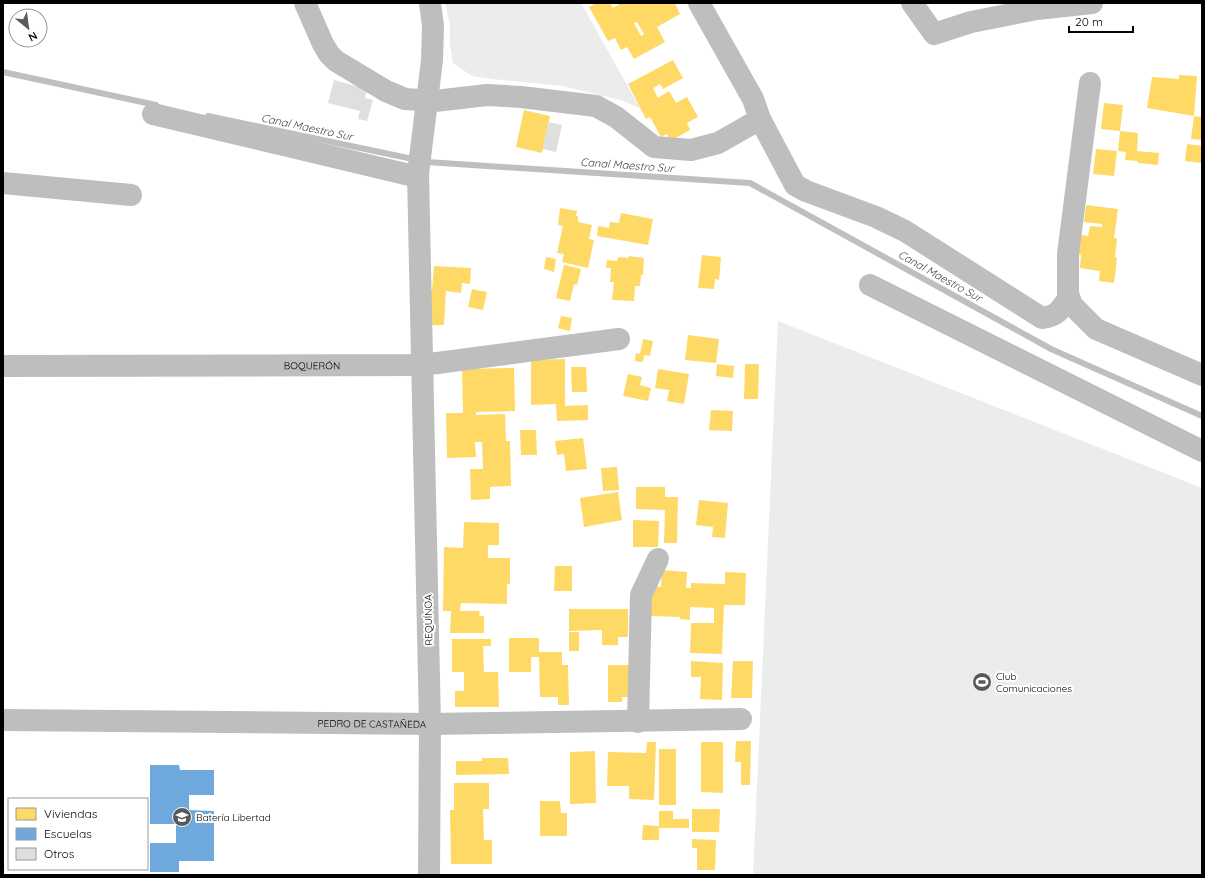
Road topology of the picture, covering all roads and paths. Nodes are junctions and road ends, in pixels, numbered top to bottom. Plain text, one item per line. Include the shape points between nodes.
1 (305, 3) edge
2 (430, 3) edge
3 (699, 3) edge
4 (912, 3) edge
5 (1092, 3) edge
6 (1090, 84) dead end
7 (427, 100) junction
8 (153, 114) dead end
9 (760, 119) junction
10 (418, 176) junction
11 (3, 183) edge
12 (131, 195) dead end
13 (870, 285) dead end
14 (1069, 297) junction
15 (619, 338) dead end
16 (422, 365) junction
17 (3, 366) edge
18 (1202, 376) edge
19 (1202, 451) edge
20 (658, 559) dead end
21 (3, 720) edge
22 (741, 720) dead end
23 (638, 722) junction
24 (430, 724) junction
25 (429, 875) edge

1 - 7 street via 323,44 336,61 386,91 405,99
2 - 7 street, REQUÍNOA via 433,26 432,60
3 - 9 street via 753,99
4 - 5 street via 934,34 972,22 1037,9
6 - 14 street via 1068,254
7 - 9 street via 487,95 596,106 616,117 654,146 691,150 718,143
7 - 10 street, REQUÍNOA
8 - 10 street
9 - 14 street via 796,185 806,191 876,217 905,231 1042,318 1057,314
10 - 16 street, REQUÍNOA
11 - 12 street
13 - 19 street
14 - 18 street via 1072,305 1096,329
15 - 16 street, BOQUERÓN
16 - 17 street, BOQUERÓN
16 - 24 street, REQUÍNOA
20 - 23 street via 641,595
21 - 24 street, PEDRO DE CASTAÑEDA
22 - 23 street, PEDRO DE CASTAÑEDA
23 - 24 street, PEDRO DE CASTAÑEDA
24 - 25 street, REQUÍNOA

